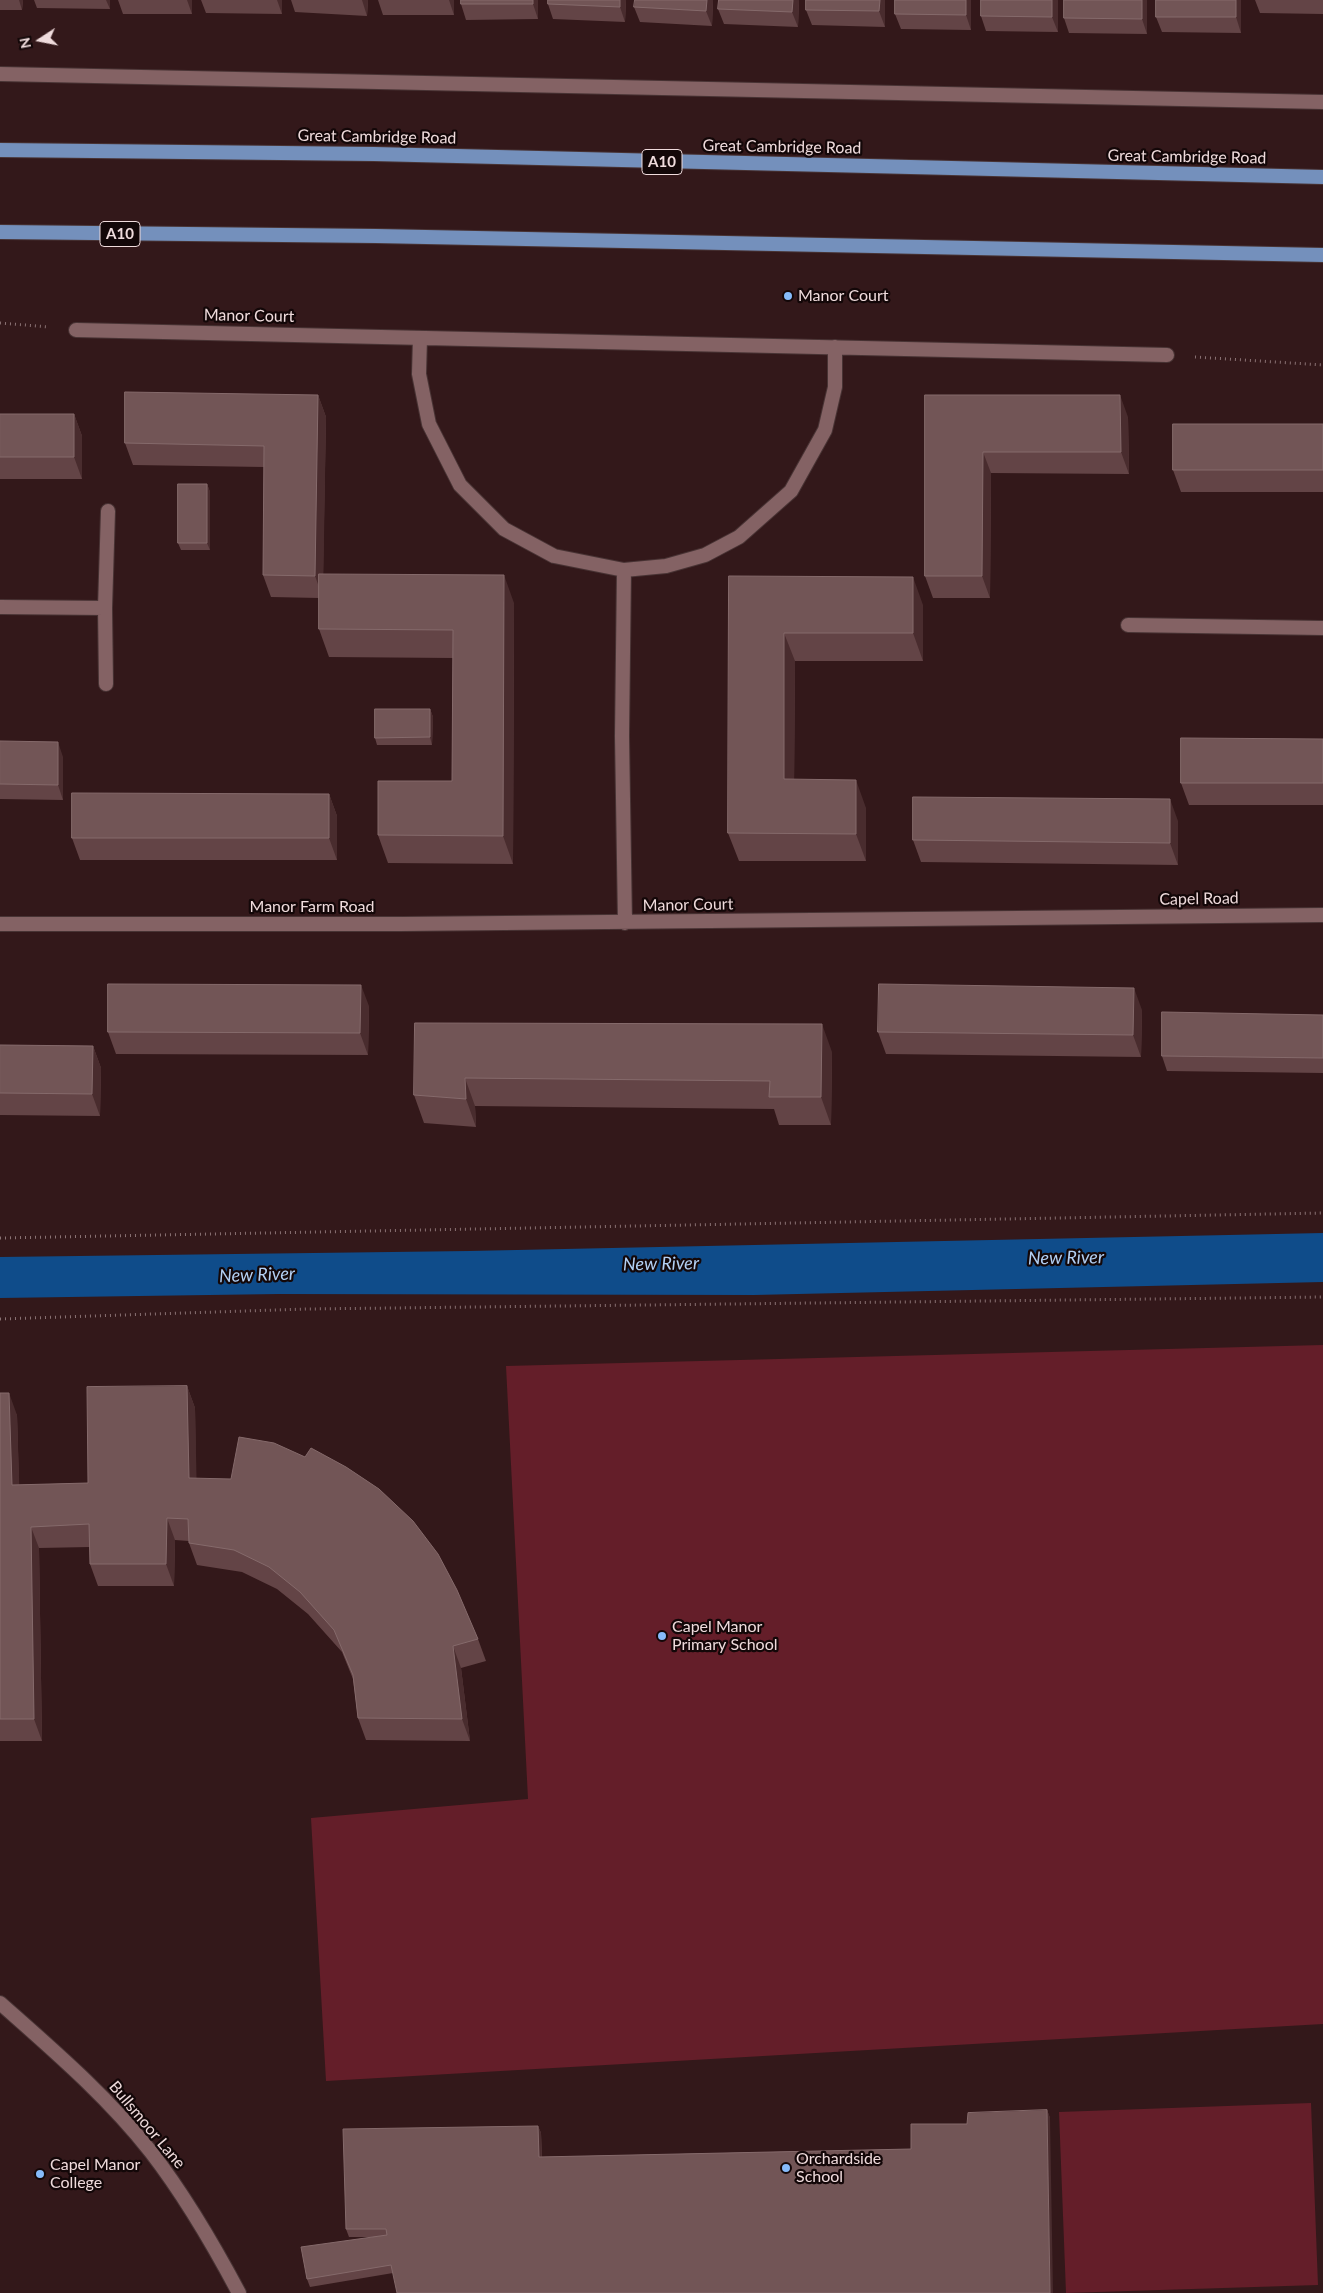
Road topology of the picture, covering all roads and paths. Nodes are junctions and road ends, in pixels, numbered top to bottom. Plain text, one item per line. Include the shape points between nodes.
1 (0, 74) edge
2 (1323, 102) edge
3 (0, 150) edge
4 (1323, 177) edge
5 (0, 232) edge
6 (1323, 255) edge
7 (0, 323) edge
8 (76, 330) joint
9 (420, 338) junction
10 (835, 347) junction
11 (1166, 355) joint
12 (1323, 365) edge
13 (108, 511) dead end
14 (624, 570) junction
15 (0, 607) edge
16 (105, 608) junction
17 (1128, 625) dead end
18 (1323, 628) edge
19 (106, 684) dead end
20 (1323, 915) edge
21 (1074, 918) joint
22 (625, 923) junction
23 (0, 924) edge
24 (1323, 1213) edge
25 (0, 1238) edge
26 (1323, 1296) edge
27 (0, 1319) edge
28 (0, 2003) edge
29 (239, 2293) edge

1 - 2 street
3 - 4 highway, Great Cambridge Road / A10 via 374,154
5 - 6 highway, A10
7 - 8 path
8 - 9 street, Manor Court
9 - 10 street, Manor Court
9 - 14 street via 419,374 429,424 460,485 504,529 554,556
10 - 11 street, Manor Court
10 - 14 street via 835,387 825,430 791,491 739,537 705,555 666,566
11 - 12 path
13 - 16 street
14 - 22 street, Manor Court
15 - 16 street
16 - 19 street
17 - 18 street
20 - 21 street, Capel Road
21 - 22 street, Manor Court
22 - 23 street, Manor Farm Road
24 - 25 path
26 - 27 path via 307,1309
28 - 29 street, Bullsmoor Lane via 85,2078 151,2151 205,2230

